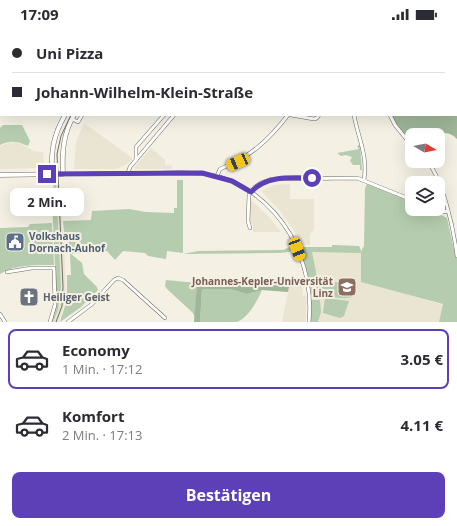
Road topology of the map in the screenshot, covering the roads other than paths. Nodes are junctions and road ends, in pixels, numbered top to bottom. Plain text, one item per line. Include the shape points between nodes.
1 (65, 116) edge
2 (81, 116) edge
3 (163, 116) edge
4 (173, 116) edge
5 (287, 116) edge
6 (297, 116) edge
7 (319, 116) edge
8 (354, 116) edge
9 (390, 116) edge
10 (73, 117) edge
11 (405, 137) edge
12 (136, 160) junction
13 (432, 168) edge
14 (128, 173) junction
15 (52, 174) junction
16 (63, 174) junction
17 (0, 175) edge
18 (217, 176) junction
19 (364, 180) junction
20 (251, 192) junction
21 (405, 197) edge
22 (448, 212) joint
23 (250, 228) dead end
24 (457, 256) edge
25 (7, 272) dead end
26 (0, 314) edge
27 (165, 318) dead end
28 (5, 322) edge
29 (50, 322) edge
30 (68, 322) edge
31 (309, 322) edge

1 - 15 street via 53,145
2 - 10 street via 78,122
3 - 12 street via 136,147
4 - 12 street
5 - 18 street via 260,146 238,162 220,169
6 - 7 street via 314,119
8 - 19 street via 364,151
9 - 11 street
10 - 16 street via 63,144
12 - 14 street
13 - 22 street
14 - 16 street
14 - 18 street via 192,173
15 - 16 street
15 - 17 street
18 - 20 street
19 - 20 street via 278,178 261,183
19 - 21 street
20 - 23 street via 248,197
20 - 31 street via 275,214 296,246 308,282
22 - 24 street
25 - 29 street via 54,268 54,305
26 - 28 street
27 - 30 street via 118,278 85,310

